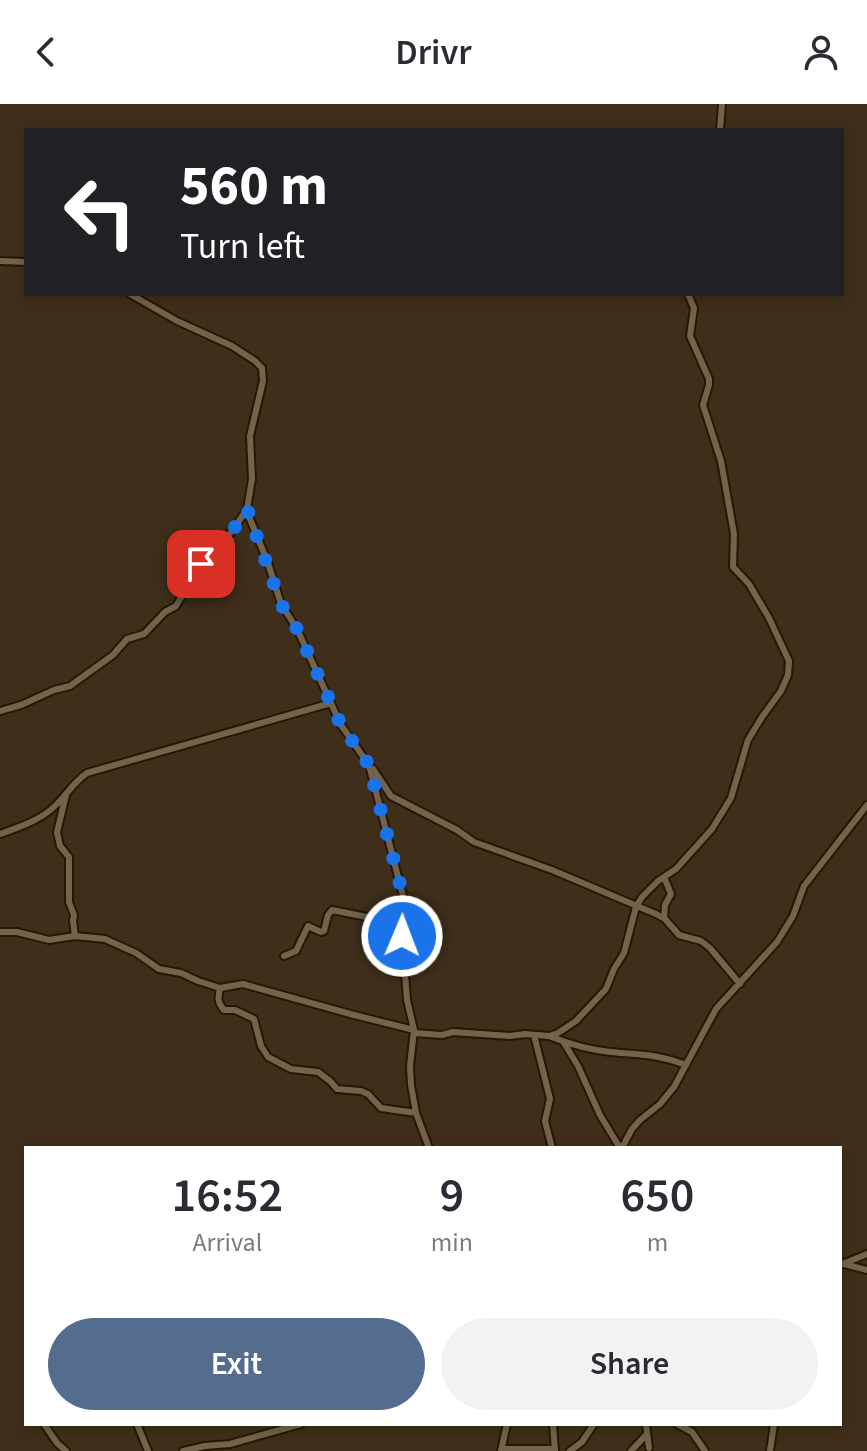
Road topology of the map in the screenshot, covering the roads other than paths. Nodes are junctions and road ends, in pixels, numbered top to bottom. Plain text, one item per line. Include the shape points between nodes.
1 (722, 104) edge
2 (720, 128) edge
3 (0, 261) edge
4 (24, 262) edge
5 (133, 296) edge
6 (689, 296) edge
7 (247, 509) junction
8 (331, 703) junction
9 (0, 711) edge
10 (369, 765) junction
11 (67, 791) junction
12 (867, 805) edge
13 (0, 834) edge
14 (664, 877) junction
15 (636, 907) junction
16 (650, 911) junction
17 (664, 918) junction
18 (403, 920) junction
19 (632, 921) junction
20 (0, 932) edge
21 (75, 936) junction
22 (284, 956) dead end
23 (740, 984) junction
24 (220, 988) junction
25 (414, 1032) junction
26 (534, 1035) junction
27 (549, 1036) junction
28 (564, 1043) junction
29 (686, 1065) junction
30 (416, 1113) junction
31 (428, 1146) edge
32 (551, 1146) edge
33 (620, 1146) edge
34 (622, 1146) edge
35 (867, 1254) edge
36 (842, 1264) edge
37 (867, 1270) edge
38 (45, 1426) edge
39 (138, 1426) edge
40 (294, 1426) edge
41 (507, 1426) edge
42 (553, 1426) edge
43 (593, 1426) edge
44 (646, 1426) edge
45 (681, 1426) edge
46 (774, 1426) edge
47 (647, 1434) junction
48 (649, 1448) dead end
49 (501, 1450) edge
50 (555, 1450) edge
51 (66, 1451) edge
52 (148, 1451) edge
53 (183, 1451) edge
54 (570, 1451) edge
55 (631, 1451) edge
56 (705, 1451) edge
57 (770, 1451) edge

1 - 2 street
3 - 4 street
5 - 7 street via 232,346 262,368 250,436
6 - 14 street via 694,308 690,336 709,379 703,405 721,461 734,534 733,567 769,618 789,668 781,691 748,740 723,812 698,846
7 - 8 street via 281,604
7 - 9 street via 209,553 176,606 144,634 127,639 70,686
8 - 10 street
8 - 11 street via 100,768
10 - 15 street via 391,796 474,842
10 - 18 street via 403,896
11 - 13 street via 39,817
11 - 21 street via 57,832 69,857
12 - 23 street via 804,886 777,942
14 - 15 street
14 - 17 street via 671,892
15 - 16 street
15 - 19 street
16 - 17 street
16 - 19 street
17 - 23 street via 679,935 710,948
18 - 22 street via 332,910 324,931 308,926 296,951
18 - 25 street
19 - 27 street via 606,989 576,1021
20 - 21 street via 54,941
21 - 24 street via 105,939 159,969
23 - 29 street via 716,1009
24 - 25 street via 243,984
24 - 30 street via 220,1006 254,1019 268,1057 291,1069 318,1072 337,1089 368,1094 381,1108
25 - 26 street
25 - 30 street via 410,1066
26 - 27 street
26 - 32 street via 550,1099 545,1121
27 - 28 street
28 - 29 street via 667,1057
28 - 33 street
29 - 34 street via 674,1087
30 - 31 street
35 - 36 street
36 - 37 street
38 - 51 street
39 - 52 street
40 - 53 street
41 - 49 street
42 - 50 street
43 - 54 street
44 - 47 street
45 - 56 street
46 - 57 street
47 - 48 street
47 - 55 street
49 - 50 street

